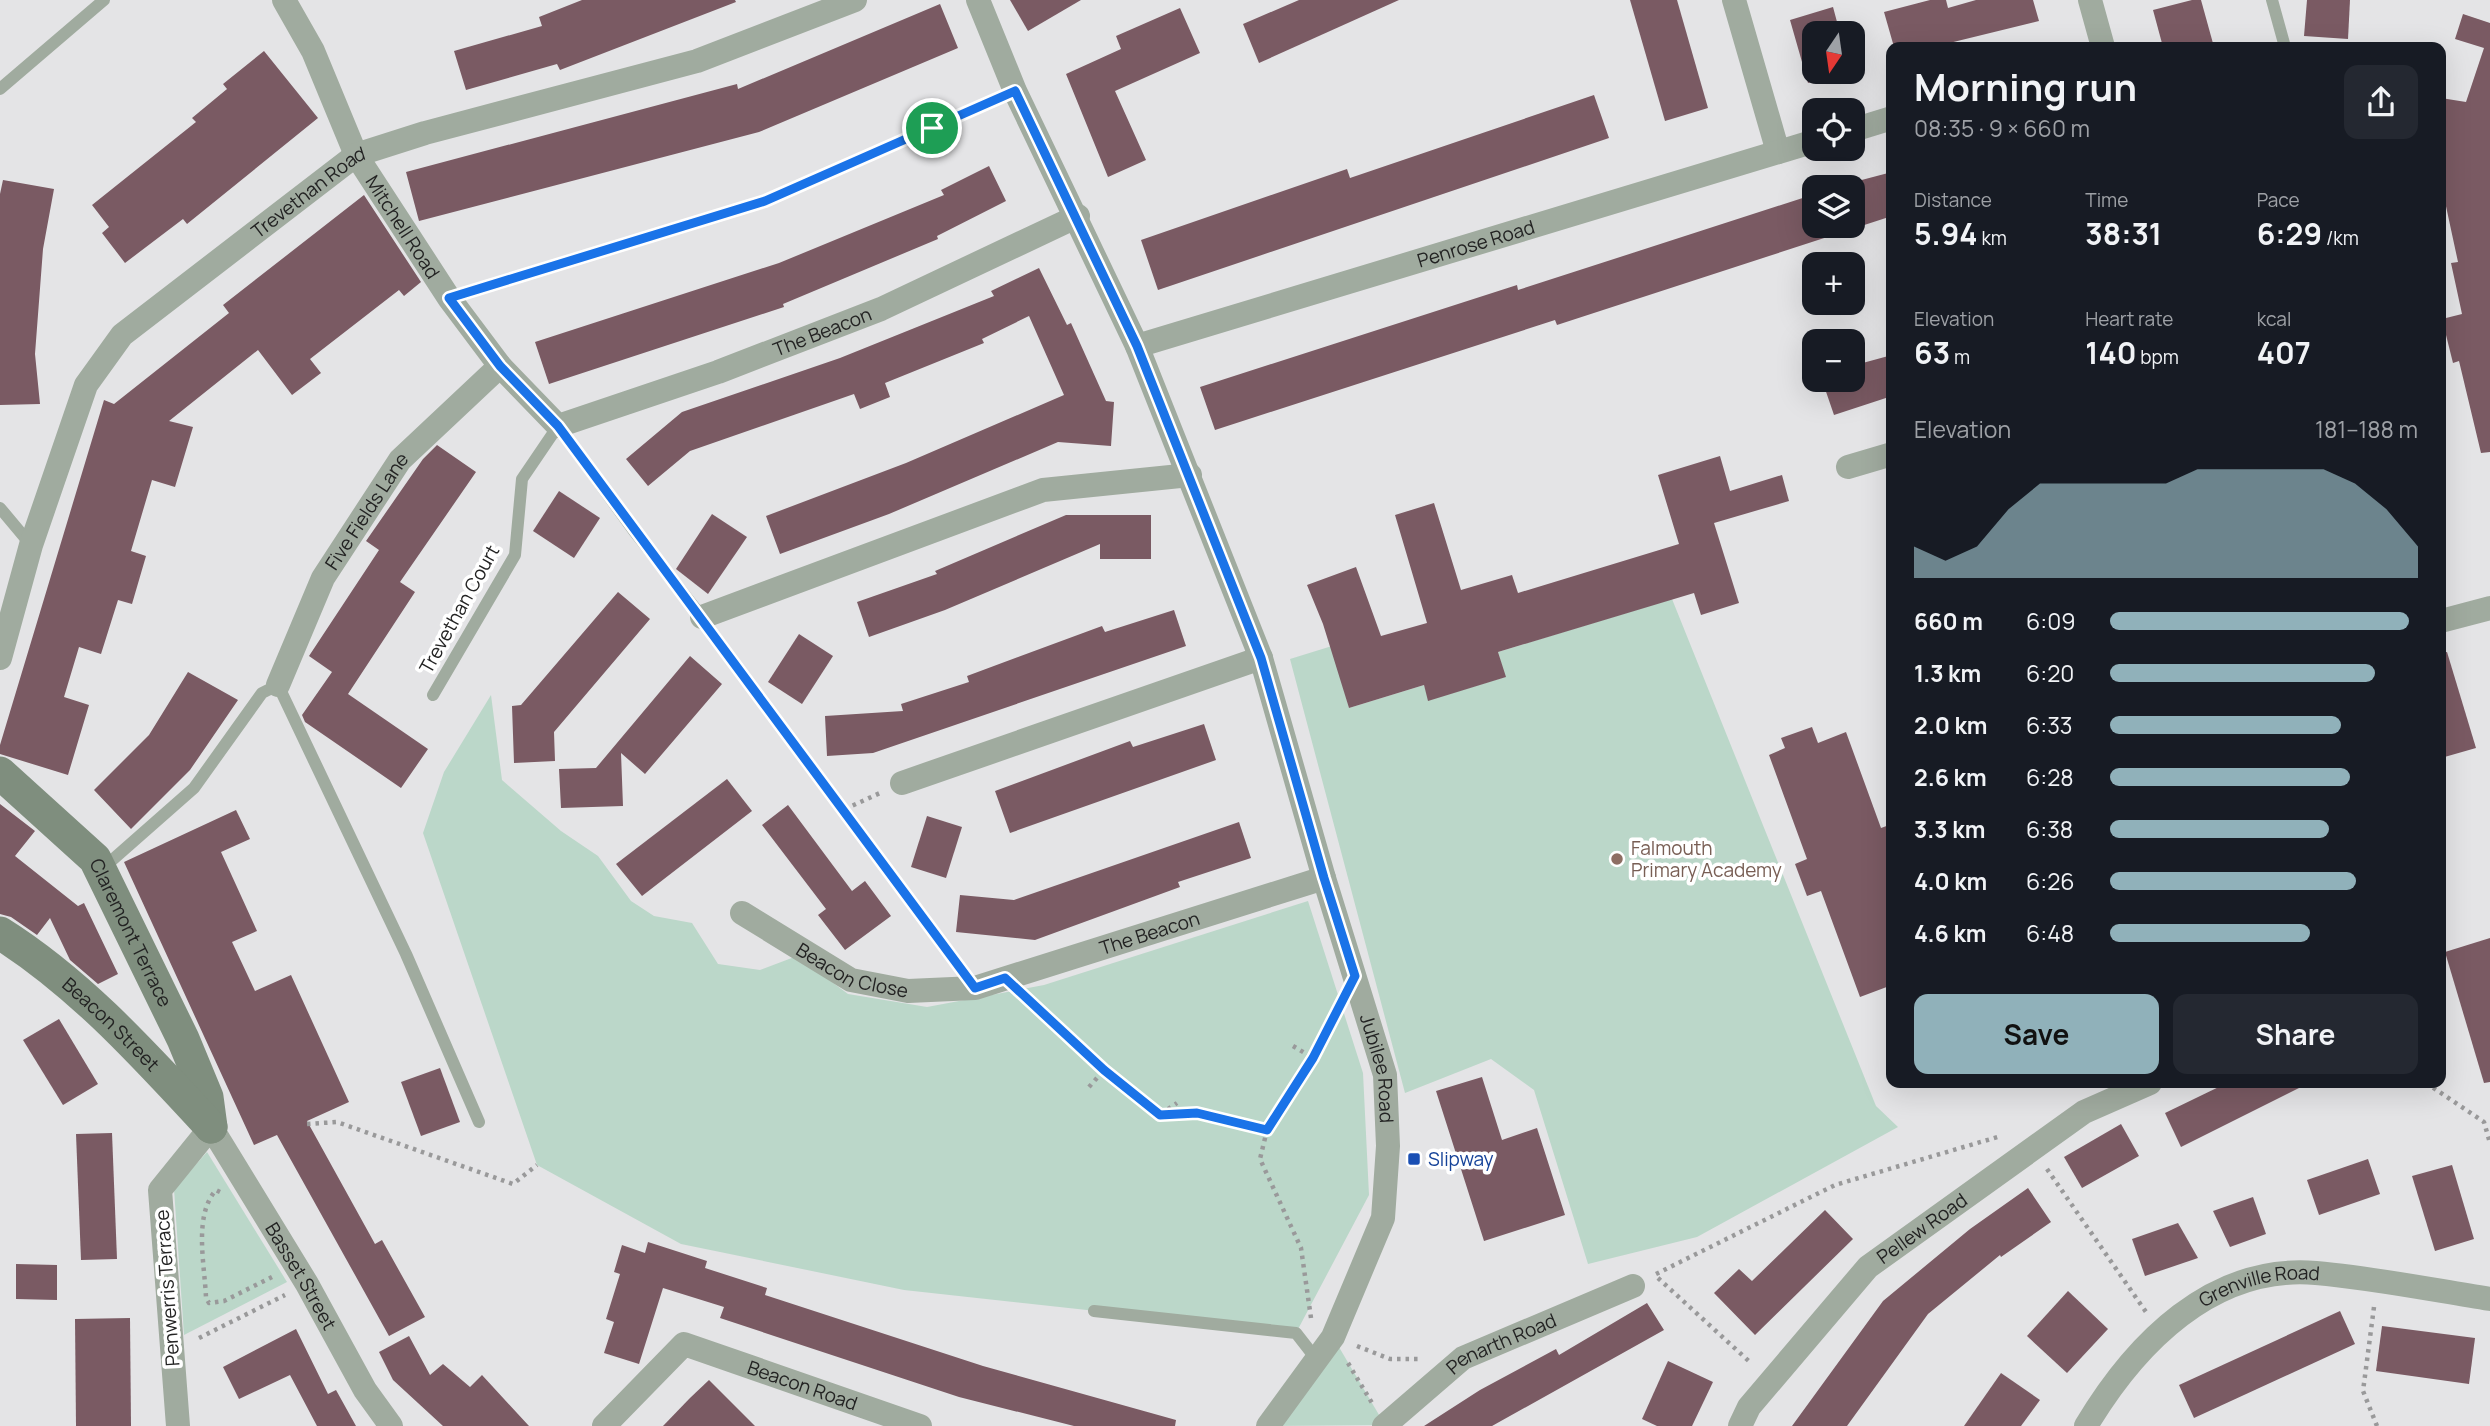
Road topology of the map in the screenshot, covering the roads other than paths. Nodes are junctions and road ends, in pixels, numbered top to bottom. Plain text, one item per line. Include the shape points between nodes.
1 (104, 0) edge
2 (284, 0) edge
3 (855, 0) edge
4 (978, 0) edge
5 (1734, 0) edge
6 (2090, 0) edge
7 (2272, 0) edge
8 (2102, 42) edge
9 (2284, 42) edge
10 (0, 89) edge
11 (1015, 91) junction
12 (1886, 120) edge
13 (1865, 126) edge
14 (1802, 145) edge
15 (1778, 152) junction
16 (356, 155) junction
17 (1078, 216) junction
18 (449, 298) junction
19 (1137, 346) junction
20 (500, 366) junction
21 (558, 426) junction
22 (1886, 456) edge
23 (1847, 467) dead end
24 (1191, 475) junction
25 (0, 508) edge
26 (31, 545) junction
27 (2490, 608) edge
28 (702, 617) joint
29 (2446, 620) edge
30 (0, 658) edge
31 (1261, 658) junction
32 (278, 685) junction
33 (433, 695) dead end
34 (0, 773) edge
35 (902, 783) road end
36 (100, 871) junction
37 (1324, 878) junction
38 (742, 913) dead end
39 (0, 933) edge
40 (975, 988) joint
41 (2139, 1088) edge
42 (479, 1122) dead end
43 (211, 1126) junction
44 (1644, 1280) road end
45 (2490, 1299) edge
46 (1094, 1311) dead end
47 (1317, 1360) junction
48 (178, 1426) edge
49 (391, 1426) edge
50 (604, 1426) edge
51 (920, 1426) edge
52 (1268, 1426) edge
53 (1385, 1426) edge
54 (1740, 1426) edge
55 (2086, 1426) edge

1 - 10 lane
2 - 16 street, Mitchell Road via 313,51
3 - 16 street, Trevethan Road via 697,61
4 - 11 street, Jubilee Road
5 - 15 street
6 - 8 street
7 - 9 lane
11 - 17 street, Jubilee Road
11 - 18 lane via 765,201
12 - 13 street
14 - 15 street, Penrose Road
15 - 19 street, Penrose Road
16 - 18 street, Mitchell Road
16 - 26 street, Trevethan Road via 122,335 86,384
17 - 19 street, Jubilee Road
17 - 21 street, The Beacon via 881,309 718,372
18 - 20 street, Mitchell Road
19 - 24 street, Jubilee Road
20 - 21 street, Mitchell Road
20 - 32 street, Five Fields Lane via 400,460 323,578
21 - 28 lane
21 - 33 lane, Trevethan Court via 522,480 515,555
22 - 23 street
24 - 28 street via 1043,490
24 - 31 street, Jubilee Road
25 - 26 lane
26 - 30 street, Trevethan Road
27 - 29 street
31 - 35 street
31 - 37 street, Jubilee Road
32 - 36 lane via 262,693 194,788
32 - 42 lane via 406,954
34 - 36 street, Claremont Terrace via 95,859
36 - 43 street, Claremont Terrace via 183,1039 207,1097
37 - 40 street, The Beacon
37 - 47 street, Jubilee Road via 1385,1075 1388,1146 1383,1218 1333,1337
38 - 40 street, Beacon Close via 851,980 908,991
39 - 43 street, Beacon Street via 92,1004
41 - 54 street, Pellew Road via 2084,1112 1868,1267 1749,1407
43 - 48 street, Penwerris Terrace via 160,1190
43 - 49 street, Basset Street via 300,1287
44 - 53 street, Penarth Road via 1463,1358
45 - 55 street, Grenville Road via 2314,1273 2263,1277 2224,1289 2191,1305 2145,1345
46 - 47 lane via 1296,1333
47 - 52 street, Jubilee Road
50 - 51 street, Beacon Road via 684,1344

